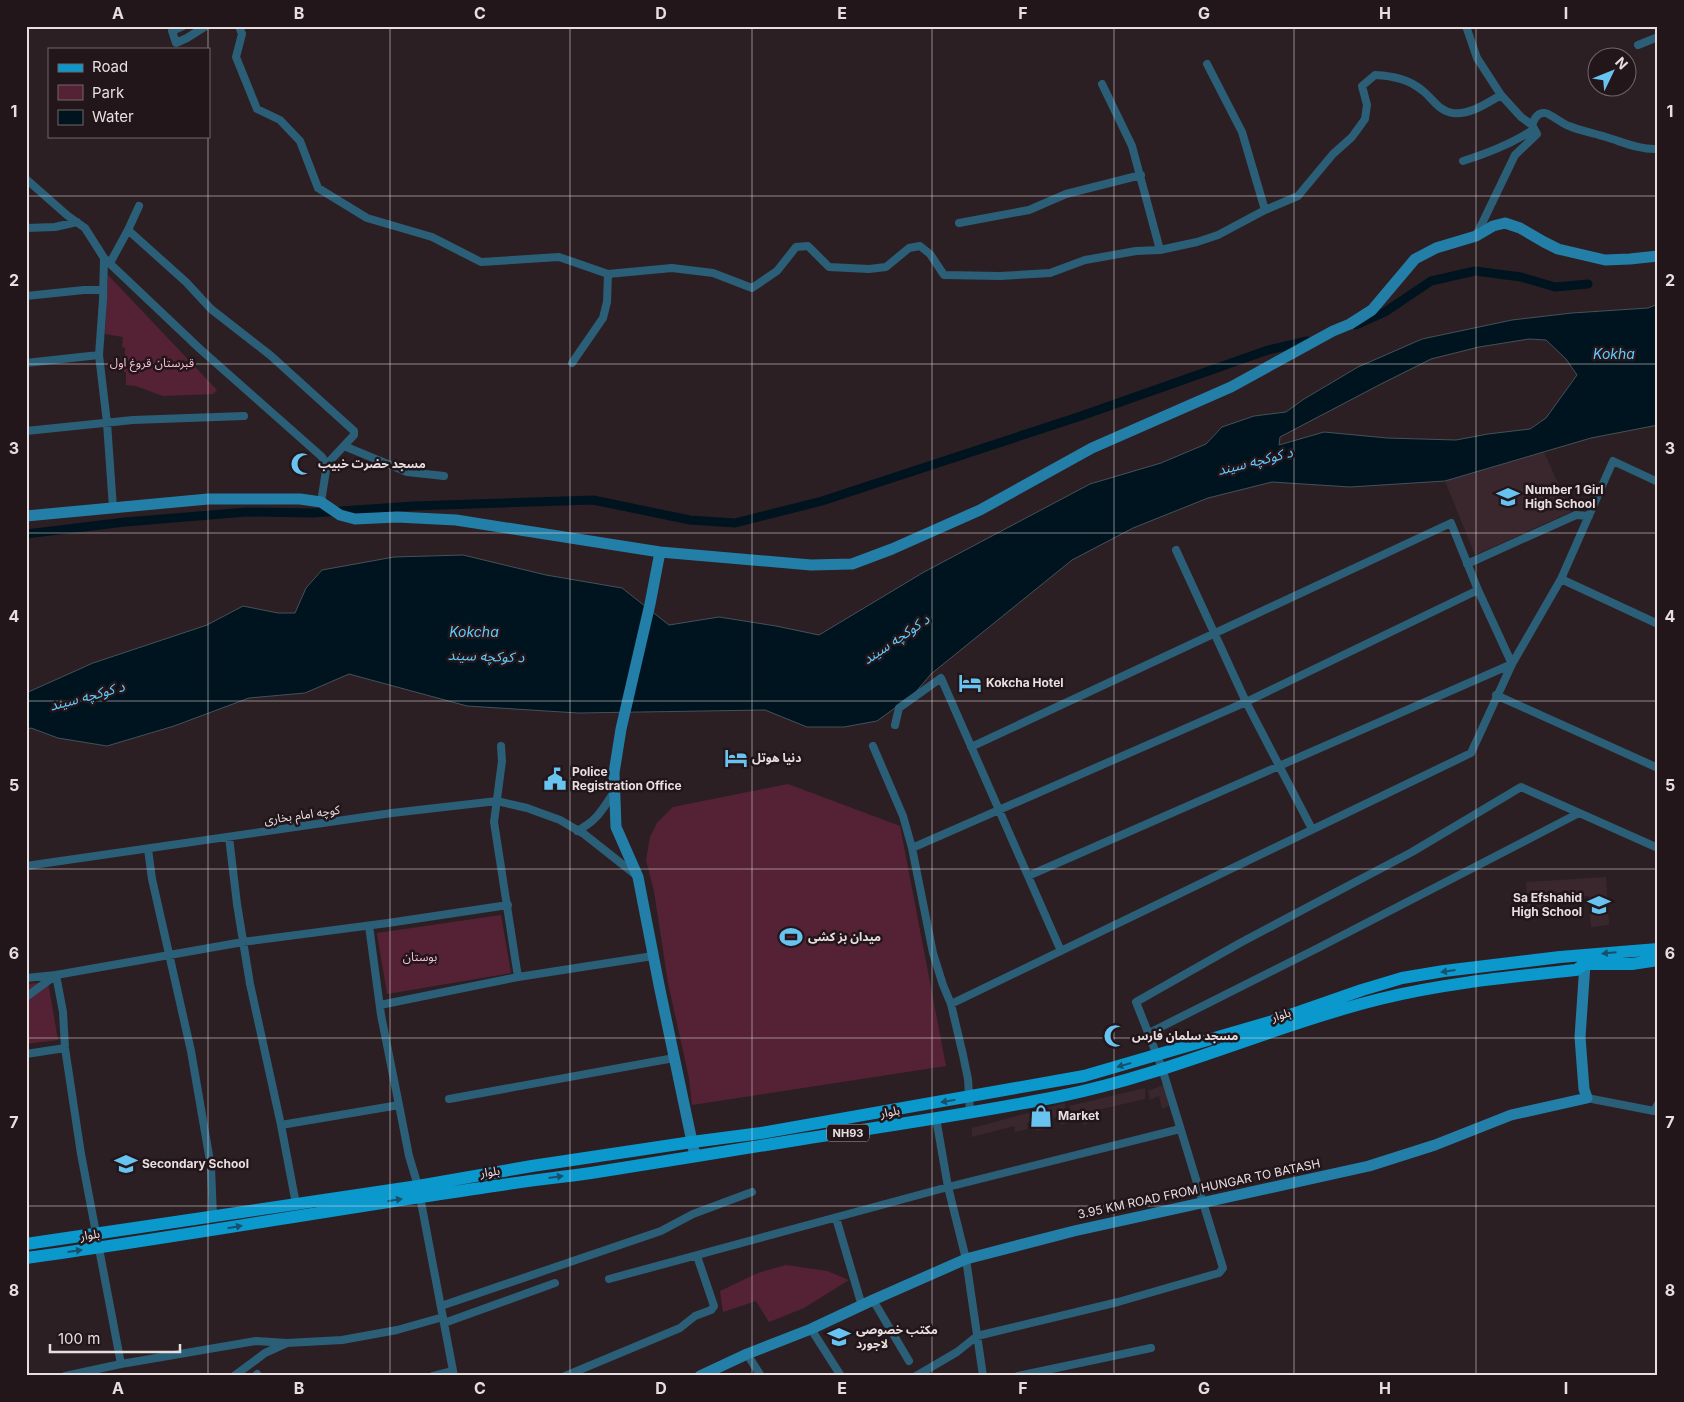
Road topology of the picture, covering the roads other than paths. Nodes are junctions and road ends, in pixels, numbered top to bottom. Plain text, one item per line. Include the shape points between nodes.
1 (183, 26) edge
2 (206, 26) edge
3 (239, 26) edge
4 (1466, 26) edge
5 (1658, 38) edge
6 (1638, 45) dead end
7 (1207, 64) dead end
8 (1102, 84) dead end
9 (1500, 95) junction
10 (1533, 127) junction
11 (1658, 149) edge
12 (1463, 162) dead end
13 (1140, 175) junction
14 (26, 179) edge
15 (139, 206) dead end
16 (1266, 210) junction
17 (77, 222) junction
18 (960, 223) dead end
19 (26, 228) edge
20 (128, 230) junction
21 (1476, 236) junction
22 (1160, 250) junction
23 (1658, 256) edge
24 (107, 261) junction
25 (608, 274) junction
26 (103, 290) junction
27 (26, 296) edge
28 (99, 354) junction
29 (26, 362) edge
30 (572, 363) dead end
31 (244, 416) dead end
32 (107, 423) junction
33 (26, 430) edge
34 (344, 446) junction
35 (327, 464) junction
36 (444, 476) dead end
37 (1658, 482) edge
38 (320, 502) junction
39 (113, 508) junction
40 (26, 516) edge
41 (1589, 516) junction
42 (1176, 550) dead end
43 (660, 552) junction
44 (1467, 564) junction
45 (1561, 579) junction
46 (1478, 590) junction
47 (1658, 624) edge
48 (1216, 634) junction
49 (1512, 664) junction
50 (1496, 695) junction
51 (1246, 702) junction
52 (894, 725) dead end
53 (501, 746) dead end
54 (873, 746) dead end
55 (972, 747) junction
56 (1279, 767) junction
57 (1658, 768) edge
58 (614, 792) junction
59 (497, 801) junction
60 (999, 809) junction
61 (1579, 813) junction
62 (1312, 829) junction
63 (577, 831) junction
64 (229, 837) junction
65 (912, 848) junction
66 (1658, 848) edge
67 (148, 849) junction
68 (26, 866) edge
69 (1028, 876) junction
70 (638, 877) junction
71 (508, 905) junction
72 (369, 926) junction
73 (243, 942) junction
74 (1658, 948) edge
75 (1061, 951) junction
76 (169, 955) junction
77 (653, 956) junction
78 (1658, 960) edge
79 (1585, 964) junction
80 (56, 975) junction
81 (518, 977) junction
82 (26, 978) edge
83 (26, 997) edge
84 (951, 1004) junction
85 (380, 1005) junction
86 (1149, 1033) junction
87 (65, 1048) junction
88 (26, 1054) edge
89 (1158, 1055) junction
90 (674, 1058) junction
91 (1162, 1068) junction
92 (968, 1097) junction
93 (1587, 1098) junction
94 (449, 1099) dead end
95 (1658, 1104) edge
96 (399, 1105) junction
97 (970, 1112) junction
98 (936, 1118) junction
99 (281, 1125) junction
100 (1180, 1129) junction
101 (692, 1142) junction
102 (694, 1156) junction
103 (948, 1187) junction
104 (419, 1191) junction
105 (752, 1192) dead end
106 (1203, 1203) junction
107 (296, 1204) junction
108 (336, 1204) junction
109 (213, 1217) junction
110 (836, 1218) junction
111 (97, 1234) junction
112 (26, 1244) edge
113 (99, 1247) junction
114 (697, 1256) junction
115 (26, 1258) edge
116 (966, 1259) junction
117 (609, 1279) dead end
118 (555, 1283) dead end
119 (872, 1300) junction
120 (441, 1306) junction
121 (862, 1306) junction
122 (443, 1320) junction
123 (811, 1329) junction
124 (977, 1336) junction
125 (287, 1343) junction
126 (1150, 1348) dead end
127 (747, 1354) junction
128 (909, 1361) dead end
129 (121, 1364) junction
130 (453, 1374) edge
131 (566, 1375) edge
132 (65, 1376) edge
133 (234, 1376) edge
134 (433, 1376) edge
135 (700, 1376) edge
136 (761, 1376) edge
137 (841, 1376) edge
138 (916, 1376) edge
139 (983, 1376) edge
140 (1018, 1376) edge

1 - 2 street via 172,32 176,43
3 - 25 street via 242,34 236,57 257,109 280,120 300,141 318,188 367,218 432,237 481,262 559,257
4 - 9 street via 1477,58
5 - 6 street
7 - 16 street via 1242,132
8 - 13 street via 1132,146
9 - 10 street
9 - 16 street via 1474,109 1455,113 1443,111 1422,90 1405,80 1375,75 1362,86 1367,105 1365,119 1352,137 1333,154 1298,196
10 - 11 street via 1534,119 1544,113 1578,130 1634,146
10 - 12 street via 1495,151
10 - 21 street via 1536,135 1515,156
13 - 18 street via 1066,194 1029,210
13 - 22 street
14 - 17 street
15 - 20 street
16 - 22 street via 1218,236
17 - 19 street
17 - 24 street via 85,228
20 - 24 street
20 - 34 street via 211,309 270,355 354,431
21 - 23 street via 1492,226 1505,223 1558,249 1605,260
21 - 43 street via 1436,248 1415,259 1372,310 1350,324 1231,386 1092,448 980,510 892,549 852,564 812,565
22 - 25 street via 1085,260 1050,273 1000,276 944,275 930,254 920,246 908,248 886,267 870,269 830,267 808,246 796,247 777,271 752,288 713,273 672,268
24 - 26 street
24 - 35 street
25 - 30 street via 603,318
26 - 27 street
26 - 28 street
28 - 29 street
28 - 32 street
31 - 32 street
32 - 33 street
32 - 39 street
34 - 35 street
34 - 36 street via 407,472
35 - 38 street
37 - 41 street via 1613,461
38 - 39 street via 208,499
38 - 43 street via 340,515 355,519 456,520
39 - 40 street
41 - 44 street via 1576,515
41 - 45 street
42 - 48 street
43 - 58 street via 622,728
44 - 46 street
44 - 48 street via 1451,523
45 - 47 street
45 - 49 street
46 - 49 street
46 - 51 street
48 - 51 street
48 - 55 street
49 - 50 street
49 - 56 street
50 - 57 street
50 - 62 street via 1471,753
51 - 56 street
51 - 60 street
52 - 55 street via 899,708 942,678
53 - 59 street
54 - 65 street via 903,816
55 - 60 street
56 - 62 street
56 - 69 street
58 - 63 street via 599,815
58 - 70 street via 616,827
59 - 63 street, کوچه امام بخاری via 560,820
59 - 64 street, کوچه امام بخاری
59 - 71 street via 494,822
60 - 65 street
60 - 69 street
61 - 66 street
61 - 86 street
61 - 86 street via 1521,787 1412,852 1136,1002
62 - 75 street
63 - 70 street, کوچه امام بخاری
64 - 67 street, کوچه امام بخاری
64 - 73 street
65 - 84 street via 933,953
67 - 68 street, کوچه امام بخاری
67 - 76 street
69 - 75 street
70 - 77 street
71 - 72 street
71 - 81 street
72 - 73 street
72 - 85 street
73 - 76 street
73 - 99 street
74 -> 89 main road, بلوار / NH93 via 1402,978
75 - 84 street
76 - 80 street
76 - 109 street via 191,1051 211,1167
77 - 81 street
77 - 90 street
78 - 79 main road, بلوار / NH93 via 1632,964
79 - 91 main road, بلوار / NH93 via 1576,970 1433,987 1378,999
79 - 93 street via 1580,1037
80 - 82 street
80 - 83 street
80 - 87 street
81 - 85 street
84 - 92 street via 968,1080
85 - 96 street
86 - 89 street
87 - 88 street
87 - 111 street
89 - 91 street
89 -> 92 main road, بلوار / NH93 via 1084,1076
90 - 94 street
90 - 101 street
91 - 97 main road, بلوار / NH93 via 1067,1095
91 - 100 street
92 - 97 street
92 -> 101 main road, بلوار / NH93
93 - 95 street via 1654,1111
93 - 106 street, 3.95 KM ROAD FROM HUNGAR TO BATASH via 1511,1115 1370,1166
96 - 99 street
96 - 104 street
97 - 98 main road, بلوار / NH93
98 - 102 main road, بلوار / NH93
98 - 103 street
99 - 107 street
100 - 103 street
100 - 106 street
101 - 102 street
101 - 104 main road, بلوار / NH93 via 532,1166
104 -> 102 main road, بلوار / NH93
103 - 110 street
103 - 116 street
104 - 108 main road, بلوار / NH93
104 - 120 street
105 - 120 street via 693,1214 661,1231
106 - 116 street, 3.95 KM ROAD FROM HUNGAR TO BATASH
106 - 124 street via 1223,1268 1219,1273 1118,1302
107 - 108 main road, بلوار / NH93
107 - 109 main road, بلوار / NH93
113 -> 108 main road, بلوار / NH93 via 201,1232
109 - 111 main road, بلوار / NH93
110 - 114 street
110 - 121 street
111 - 112 main road, بلوار / NH93
111 - 113 street
115 -> 113 main road, بلوار / NH93
113 - 129 street
114 - 117 street
114 - 131 street via 714,1306 711,1310 695,1316 680,1328
116 - 119 street, 3.95 KM ROAD FROM HUNGAR TO BATASH
116 - 124 street
118 - 122 street
119 - 121 street, 3.95 KM ROAD FROM HUNGAR TO BATASH
119 - 128 street
120 - 122 street
121 - 123 street, 3.95 KM ROAD FROM HUNGAR TO BATASH
122 - 125 street via 342,1340
122 - 130 street
123 - 127 street, 3.95 KM ROAD FROM HUNGAR TO BATASH
123 - 137 street
124 - 138 street
124 - 139 street
125 - 129 street via 256,1341
125 - 133 street via 265,1353
126 - 140 street
127 - 135 street, 3.95 KM ROAD FROM HUNGAR TO BATASH
127 - 136 street
129 - 132 street
130 - 134 street

